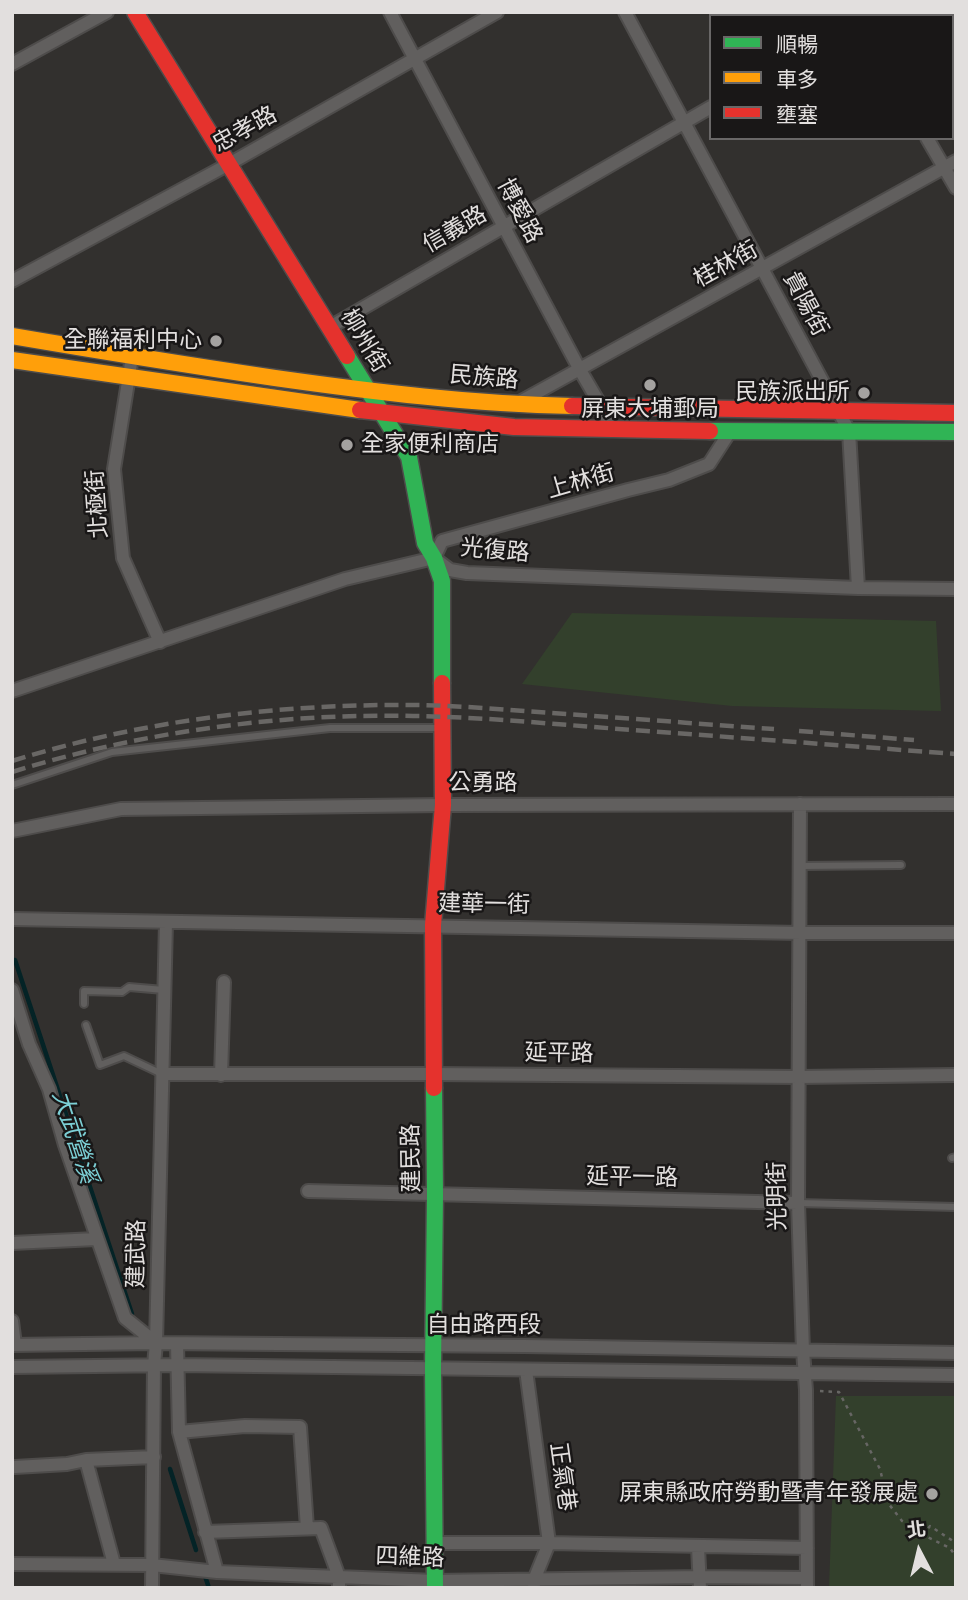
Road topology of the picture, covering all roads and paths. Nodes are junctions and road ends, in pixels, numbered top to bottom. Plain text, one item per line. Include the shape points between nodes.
1 (107, 12) edge
2 (135, 12) edge
3 (390, 12) edge
4 (497, 12) edge
5 (625, 12) edge
6 (415, 59) junction
7 (12, 64) edge
8 (709, 108) edge
9 (684, 123) junction
10 (928, 140) edge
11 (956, 160) edge
12 (229, 164) junction
13 (943, 167) junction
14 (956, 188) edge
15 (503, 227) junction
16 (762, 268) junction
17 (12, 281) edge
18 (330, 327) junction
19 (12, 336) edge
20 (132, 357) junction
21 (12, 360) edge
22 (580, 370) junction
23 (129, 378) junction
24 (368, 391) junction
25 (515, 405) junction
26 (601, 406) junction
27 (838, 410) junction
28 (382, 413) junction
29 (956, 413) edge
30 (611, 430) junction
31 (731, 430) junction
32 (849, 431) junction
33 (956, 432) edge
34 (434, 558) junction
35 (858, 588) junction
36 (956, 589) edge
37 (160, 642) junction
38 (12, 691) edge
39 (442, 728) junction
40 (12, 785) edge
41 (800, 804) junction
42 (956, 804) edge
43 (443, 805) junction
44 (12, 831) edge
45 (901, 865) dead end
46 (801, 866) junction
47 (12, 919) edge
48 (166, 922) junction
49 (433, 925) junction
50 (801, 933) junction
51 (956, 933) edge
52 (224, 982) dead end
53 (12, 990) edge
54 (164, 990) junction
55 (84, 1004) dead end
56 (86, 1025) dead end
57 (162, 1074) junction
58 (433, 1074) junction
59 (221, 1075) junction
60 (956, 1075) edge
61 (799, 1077) junction
62 (308, 1191) dead end
63 (435, 1195) junction
64 (798, 1203) junction
65 (956, 1207) edge
66 (96, 1238) junction
67 (12, 1242) edge
68 (12, 1321) edge
69 (156, 1343) junction
70 (177, 1344) junction
71 (14, 1345) edge
72 (434, 1346) junction
73 (803, 1351) junction
74 (956, 1353) edge
75 (154, 1365) junction
76 (177, 1365) junction
77 (12, 1367) edge
78 (433, 1368) junction
79 (526, 1370) junction
80 (805, 1373) junction
81 (956, 1375) edge
82 (806, 1390) junction
83 (179, 1432) junction
84 (154, 1457) junction
85 (86, 1460) junction
86 (15, 1467) dead end
87 (307, 1528) junction
88 (205, 1532) junction
89 (923, 1535) junction
90 (550, 1543) junction
91 (956, 1543) edge
92 (435, 1544) junction
93 (698, 1547) junction
94 (807, 1548) junction
95 (956, 1557) edge
96 (12, 1564) edge
97 (114, 1564) junction
98 (152, 1565) junction
99 (208, 1571) junction
100 (339, 1582) edge
101 (700, 1582) edge
102 (806, 1583) edge
103 (435, 1584) edge
104 (534, 1584) edge
105 (152, 1588) edge

1 - 7 street
2 - 12 street, 柳州街
3 - 6 street, 博愛路
4 - 6 street, 忠孝路
5 - 9 street, 貴陽街
6 - 12 street, 忠孝路
6 - 15 street, 博愛路
8 - 9 street, 信義路
9 - 15 street, 信義路
9 - 16 street, 貴陽街
10 - 13 street
11 - 13 street, 桂林街
12 - 17 street, 忠孝路
12 - 18 street, 柳州街
13 - 14 street
13 - 16 street, 桂林街
15 - 18 street, 信義路
15 - 22 street, 博愛路
16 - 22 street, 桂林街
16 - 27 street, 貴陽街
18 - 24 street, 柳州街
19 - 20 street, 民族路
20 - 23 street, 北極街
20 - 24 street, 民族路
21 - 23 street, 民族路
22 - 25 street, 桂林街
22 - 26 street, 博愛路
23 - 28 street, 民族路
23 - 37 street, 北極街 via 114,469 123,558
24 - 25 street, 民族路
24 - 28 street, 柳州街
25 - 26 street, 民族路
26 - 27 street, 民族路
26 - 30 street, 博愛路
27 - 29 street, 民族路
27 - 32 street, 貴陽街
28 - 30 street, 民族路 via 514,427
28 - 34 street, 柳州街 via 409,457 425,543
30 - 31 street, 民族路
31 - 32 street, 民族路
31 - 34 street, 上林街 via 709,464 669,480 442,541
32 - 33 street, 民族路
32 - 35 street
34 - 35 street, 光復路 via 450,570 467,573
34 - 37 street, 光復路 via 345,579
34 - 39 street, 柳州街 via 442,581
35 - 36 street, 光復路
37 - 38 street, 光復路
39 - 40 lane via 330,728 112,752
39 - 43 street, 建民路
41 - 42 street, 公勇路
41 - 43 street, 公勇路
41 - 46 street, 光明街
43 - 44 street, 公勇路 via 121,809
43 - 49 street, 建民路
45 - 46 lane
46 - 50 street, 光明街
47 - 48 street, 建華一街
48 - 49 street, 建華一街
48 - 54 street, 建武路
49 - 50 street, 建華一街
49 - 58 street, 建民路
50 - 51 street, 建華一街
50 - 61 street, 光明街
52 - 59 street
53 - 66 street
54 - 55 lane via 84,991
54 - 57 street, 建武路
56 - 57 lane via 100,1065 124,1056
57 - 59 street, 延平路
57 - 69 street, 建武路
58 - 59 street, 延平路
58 - 61 street, 延平路
58 - 63 street, 建民路
60 - 61 street, 延平路
61 - 64 street, 光明街
62 - 63 street, 延平一路
63 - 64 street, 延平一路
63 - 72 street, 建民路
64 - 65 lane, 延平一路
64 - 73 street, 光明街
66 - 67 street
66 - 69 street via 125,1318
68 - 71 street
69 - 70 street, 自由路西段
69 - 71 street, 自由路西段
69 - 75 street, 建武路
70 - 72 street, 自由路西段
70 - 76 street
72 - 73 street, 自由路西段
72 - 78 street, 建民路
73 - 74 street, 自由路西段
73 - 80 street, 光明街
75 - 76 street, 自由路西段
75 - 77 street, 自由路西段
75 - 84 street, 建武路
76 - 78 street, 自由路西段
76 - 83 street
78 - 79 street, 自由路西段
78 - 92 street, 建民路
79 - 80 street, 自由路西段
79 - 90 street, 正氣巷
80 - 81 street, 自由路西段
80 - 82 street, 光明街
82 - 89 path via 839,1392 880,1469 888,1503 902,1521
82 - 94 street, 光明街
83 - 87 street via 300,1427
83 - 88 street
84 - 85 street
84 - 98 street, 建武路
85 - 86 street
85 - 97 street
87 - 88 street
87 - 100 street via 321,1528
88 - 99 street
89 - 91 path via 930,1526
89 - 95 path via 950,1548
90 - 92 street, 四維路
90 - 93 street, 四維路
90 - 104 street, 正氣巷
92 - 103 street, 建民路
93 - 94 street, 四維路
93 - 101 street
94 - 102 street, 光明街
96 - 97 street, 四維路
97 - 98 street, 四維路
98 - 99 street, 四維路
98 - 105 street, 建武路
99 - 100 street, 四維路
100 - 103 street, 四維路
101 - 102 street, 四維路
101 - 104 street, 四維路
103 - 104 street, 四維路

